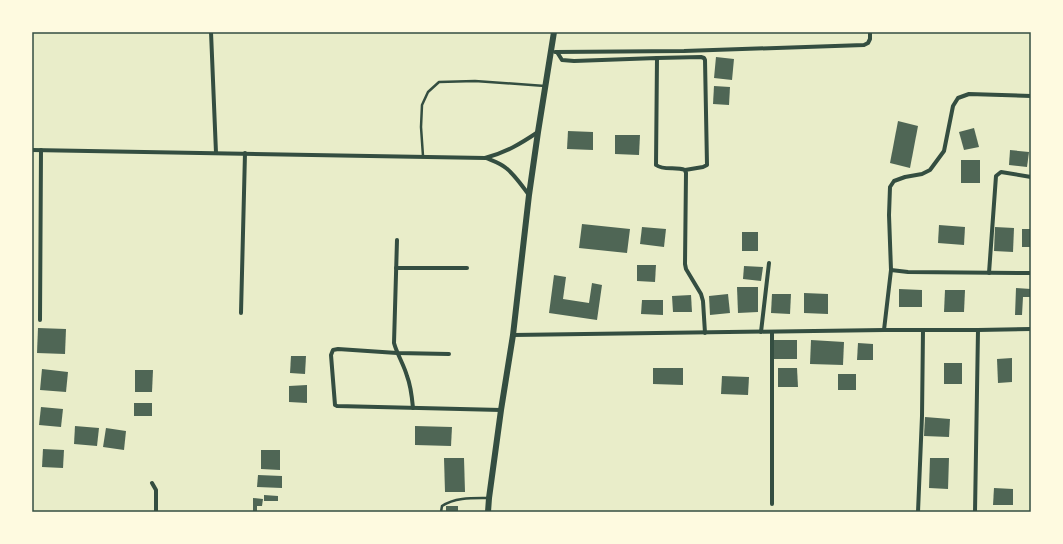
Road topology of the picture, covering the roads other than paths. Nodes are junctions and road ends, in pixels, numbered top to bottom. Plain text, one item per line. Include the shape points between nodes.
1 (211, 32) edge
2 (554, 32) edge
3 (870, 32) edge
4 (684, 51) junction
5 (554, 52) junction
6 (657, 58) junction
7 (684, 58) junction
8 (545, 86) junction
9 (1031, 96) edge
10 (538, 132) junction
11 (32, 150) edge
12 (42, 150) junction
13 (216, 153) junction
14 (245, 153) junction
15 (423, 156) junction
16 (485, 158) junction
17 (685, 170) junction
18 (1031, 177) edge
19 (529, 195) junction
20 (397, 240) dead end
21 (769, 263) dead end
22 (396, 268) junction
23 (467, 268) dead end
24 (891, 270) junction
25 (989, 273) junction
26 (1031, 273) edge
27 (241, 313) dead end
28 (40, 320) dead end
29 (1031, 329) edge
30 (884, 330) junction
31 (922, 330) junction
32 (978, 330) junction
33 (761, 332) junction
34 (772, 332) junction
35 (705, 333) junction
36 (513, 335) junction
37 (398, 353) junction
38 (450, 354) dead end
39 (413, 408) junction
40 (501, 410) junction
41 (152, 483) dead end
42 (489, 498) junction
43 (772, 504) dead end
44 (156, 512) edge
45 (441, 512) edge
46 (488, 512) edge
47 (918, 512) edge
48 (975, 512) edge

1 - 13 street
2 - 5 street
3 - 4 street via 870,39 864,45
4 - 5 street
4 - 7 street
5 - 6 street via 562,60 574,61
5 - 8 street
6 - 7 street
6 - 17 street via 656,165
7 - 17 street via 701,57 705,60 707,155 707,164 703,167
8 - 10 street
8 - 15 lane via 475,81 439,82 428,92 422,105
9 - 24 street via 969,94 958,98 953,106 944,151 930,170 894,180 890,187
10 - 16 street via 512,149
10 - 19 street
11 - 12 street
12 - 13 street
12 - 28 street
13 - 14 street
14 - 15 street
14 - 27 street
15 - 16 street
16 - 19 street via 506,168
17 - 35 street via 685,264 701,294
18 - 25 street via 1001,172 996,176
19 - 36 street
20 - 22 street
21 - 33 street
22 - 23 street
22 - 37 street via 394,343
24 - 25 street
24 - 30 street
25 - 26 street
29 - 32 street
30 - 31 street
30 - 34 street
31 - 32 street
31 - 47 street
32 - 48 street
33 - 34 street
33 - 35 street
34 - 43 street
35 - 36 street
36 - 40 street
37 - 38 street
37 - 39 street via 408,376
37 - 39 street via 333,350 331,355 334,405
39 - 40 street
40 - 42 street
41 - 44 street via 156,490
42 - 45 lane via 447,502 442,506
42 - 46 street

